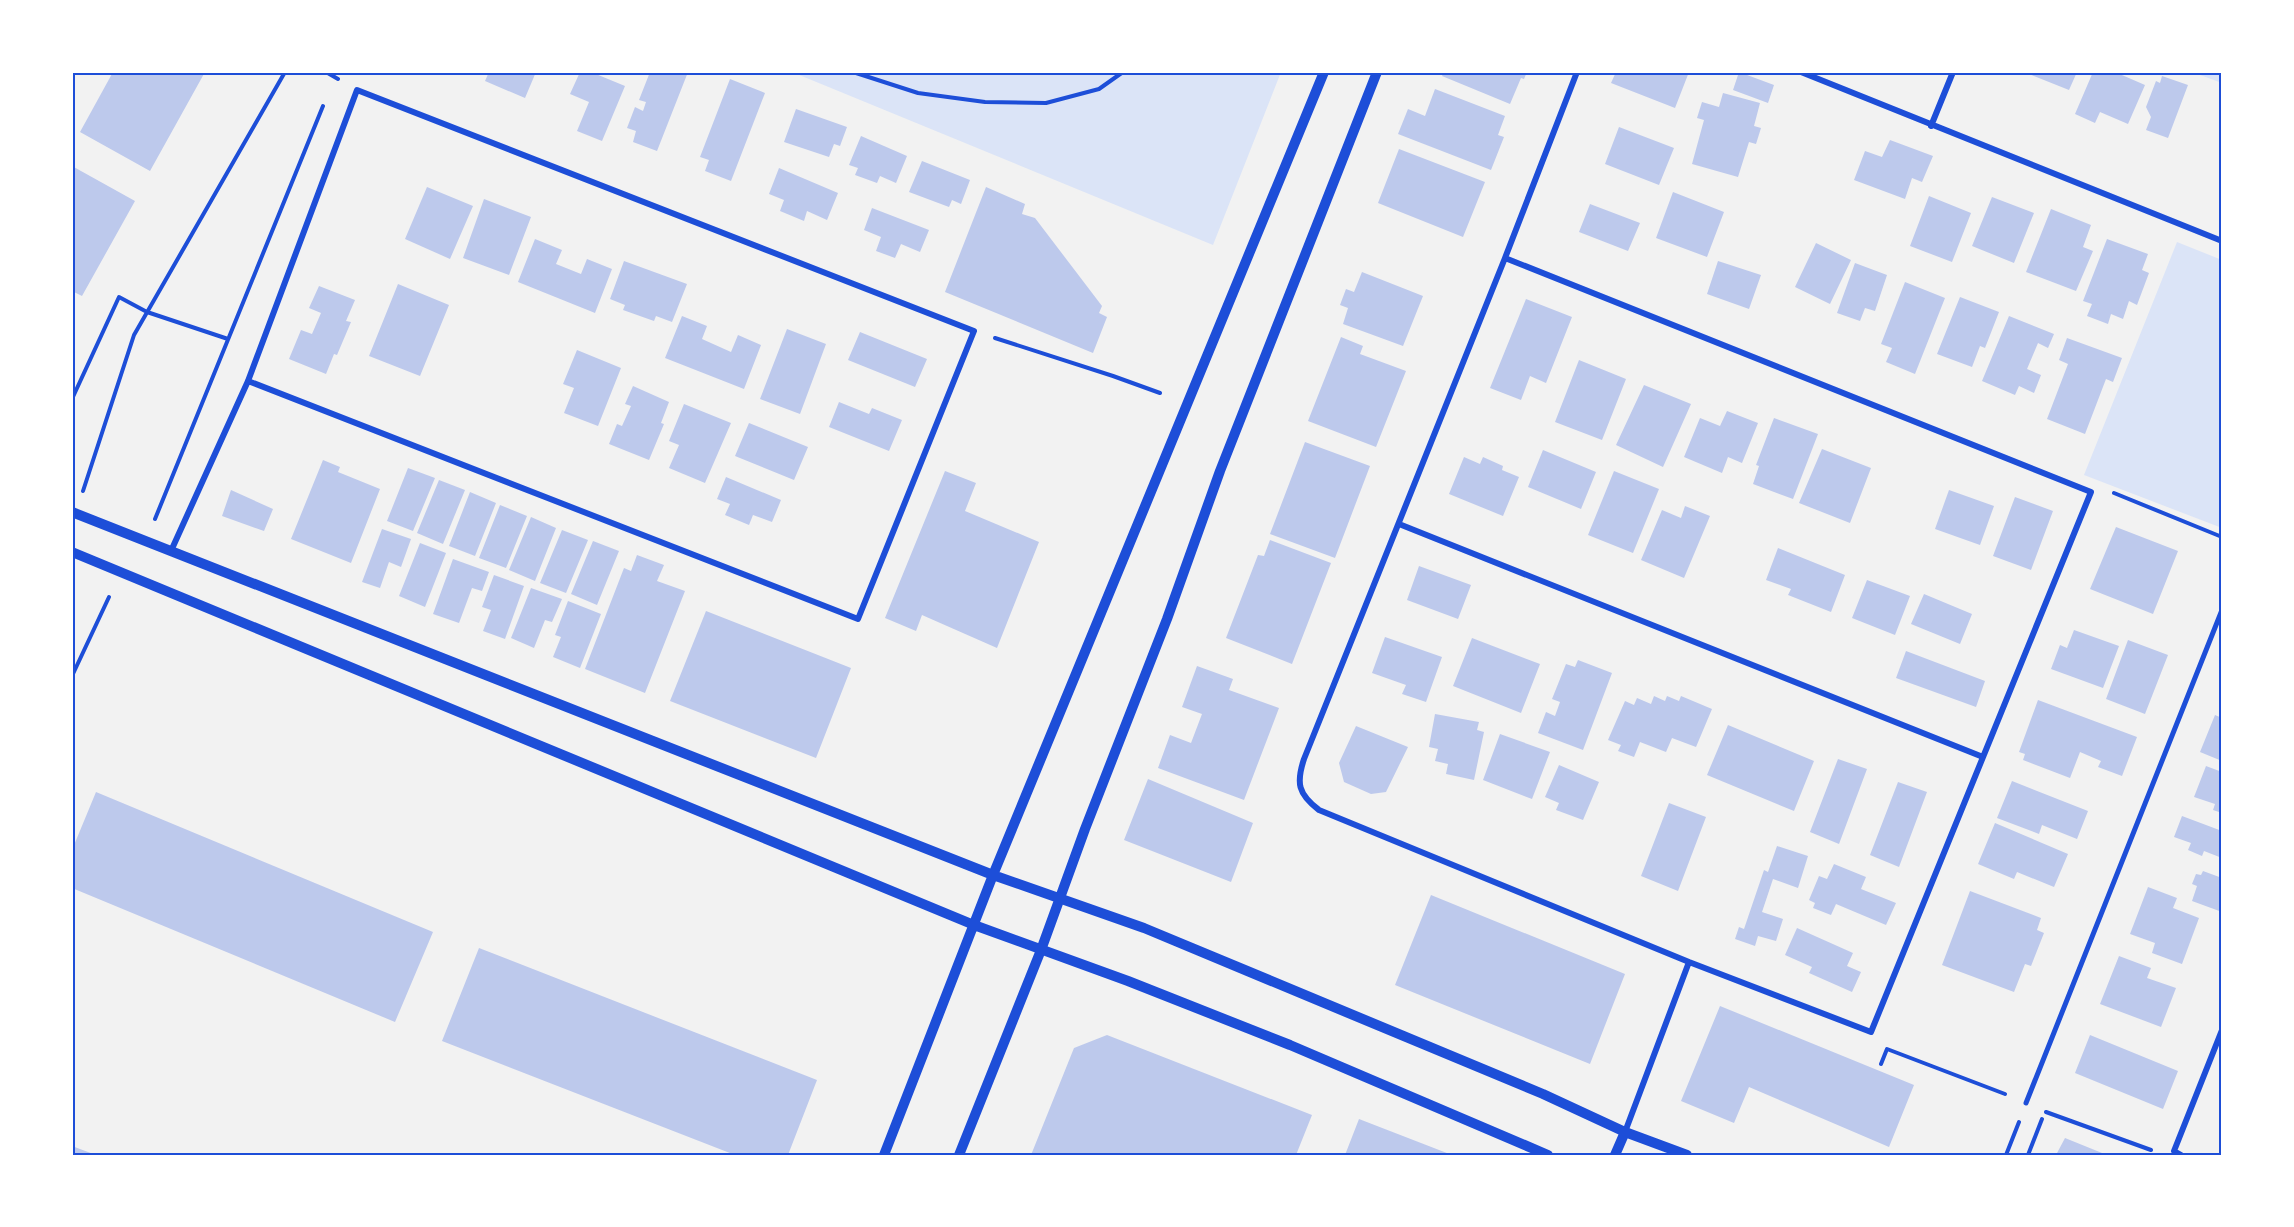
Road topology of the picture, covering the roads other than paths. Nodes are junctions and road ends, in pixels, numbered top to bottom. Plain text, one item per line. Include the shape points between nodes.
1 (1324, 72) edge
2 (1377, 72) edge
3 (1577, 72) edge
4 (1801, 72) edge
5 (1953, 72) edge
6 (1931, 126) junction
7 (2222, 242) edge
8 (1505, 258) junction
9 (248, 381) junction
10 (72, 512) edge
11 (1399, 524) junction
12 (171, 551) junction
13 (72, 552) edge
14 (2222, 610) edge
15 (1983, 757) junction
16 (993, 875) junction
17 (1060, 900) junction
18 (974, 925) junction
19 (1041, 950) junction
20 (1689, 962) junction
21 (2222, 1030) edge
22 (2026, 1102) road end
23 (1625, 1132) junction
24 (884, 1155) edge
25 (959, 1155) edge
26 (1548, 1155) edge
27 (1615, 1155) edge
28 (1687, 1155) edge
29 (2181, 1155) edge

1 - 16 street
2 - 17 street via 1220,471
3 - 8 street
4 - 6 street
5 - 6 street
6 - 7 street
8 - 11 street
8 - 15 street via 2091,492
9 - 9 street via 357,90 974,331 858,619
9 - 12 street
10 - 12 street
11 - 15 street
11 - 20 street via 1304,759 1300,787 1306,801 1319,810
12 - 16 street
13 - 18 street
14 - 22 street
15 - 20 street via 1871,1032
16 - 17 street
16 - 18 street
17 - 19 street
17 - 23 street via 1144,928
18 - 19 street
18 - 24 street
19 - 25 street
19 - 26 street via 1290,1046
20 - 23 street
21 - 29 street via 2174,1151
23 - 27 street
23 - 28 street

